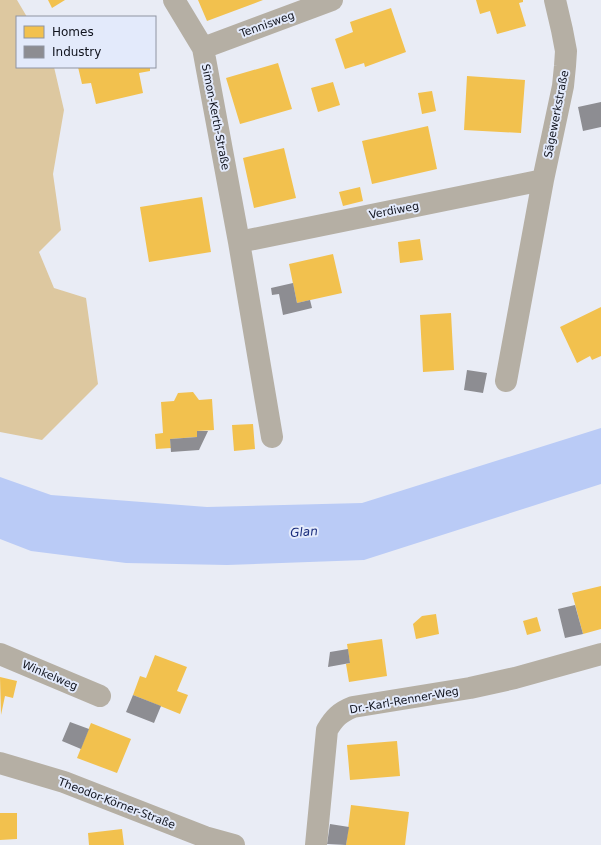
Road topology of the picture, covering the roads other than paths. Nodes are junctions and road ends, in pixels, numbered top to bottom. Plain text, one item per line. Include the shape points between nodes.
1 (174, 0) edge
2 (332, 0) edge
3 (555, 0) edge
4 (203, 48) junction
5 (542, 180) junction
6 (239, 242) junction
7 (506, 380) dead end
8 (272, 437) dead end
9 (0, 654) edge
10 (601, 654) edge
11 (100, 696) dead end
12 (0, 763) edge
13 (234, 845) edge
14 (316, 845) edge

1 - 4 street, Simon-Kerth-Straße
2 - 4 street, Tennisweg
3 - 5 street, Sägewerkstraße via 566,51 565,66
4 - 6 street, Simon-Kerth-Straße
5 - 6 street, Verdiweg
5 - 7 street
6 - 8 street
9 - 11 street, Winkelweg
10 - 14 street, Dr.-Karl-Renner-Weg via 485,685 352,707 342,712 332,720 327,730
12 - 13 street, Theodor-Körner-Straße via 64,782 205,837

